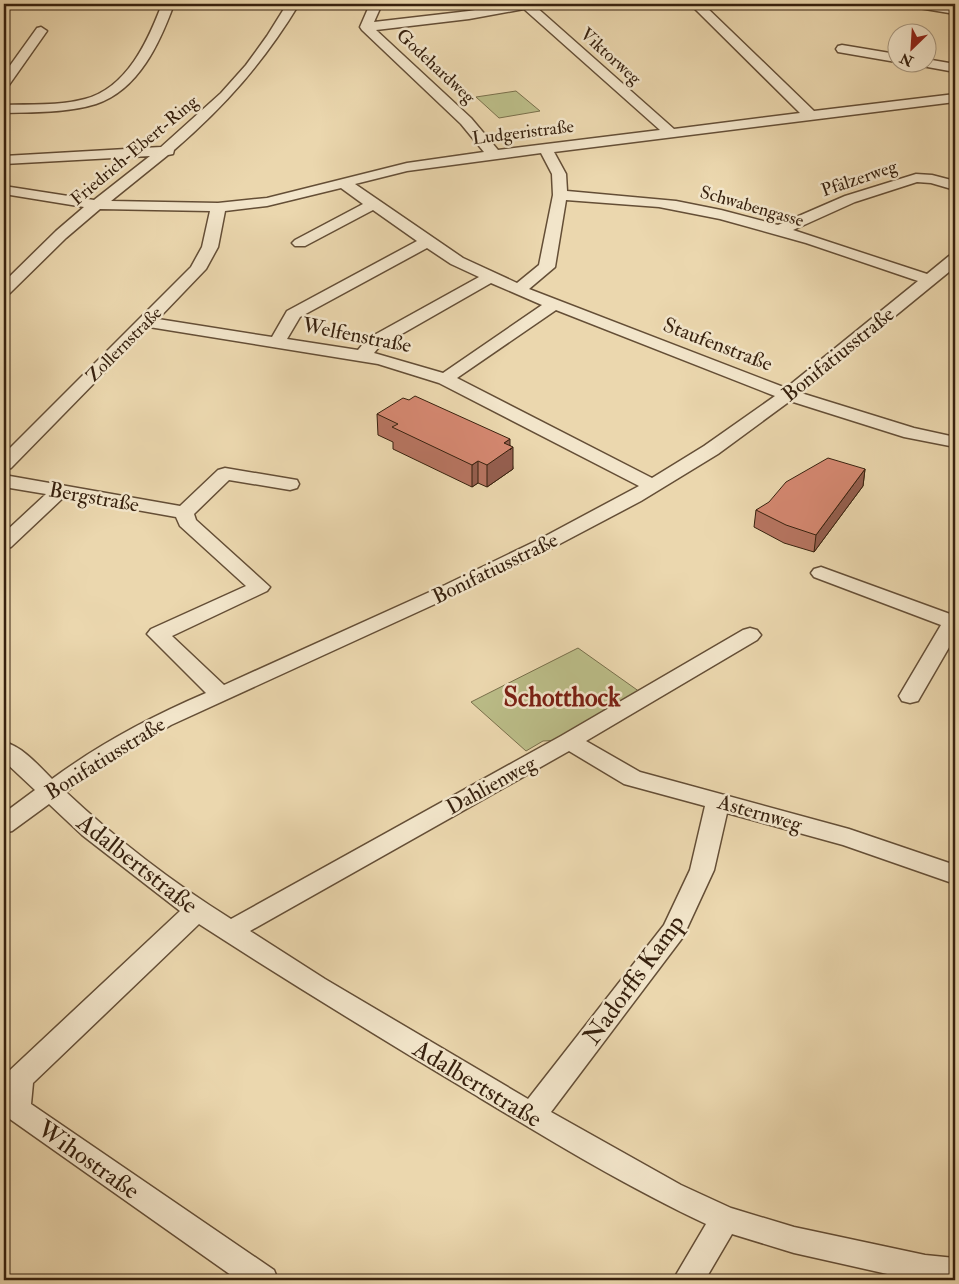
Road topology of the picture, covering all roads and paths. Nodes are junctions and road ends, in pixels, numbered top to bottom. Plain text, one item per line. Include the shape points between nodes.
1 (168, 4) edge
2 (293, 4) edge
3 (376, 4) edge
4 (529, 4) edge
5 (696, 4) edge
6 (919, 4) edge
7 (955, 10) edge
8 (366, 27) junction
9 (41, 31) dead end
10 (842, 49) dead end
11 (886, 56) edge
12 (936, 65) edge
13 (955, 68) edge
14 (4, 82) edge
15 (955, 98) edge
16 (4, 109) edge
17 (811, 116) junction
18 (671, 133) junction
19 (545, 148) junction
20 (168, 151) junction
21 (494, 154) junction
22 (4, 160) edge
23 (343, 183) junction
24 (955, 186) edge
25 (4, 190) edge
26 (560, 195) junction
27 (374, 204) junction
28 (98, 206) junction
29 (218, 207) junction
30 (777, 230) junction
31 (428, 242) junction
32 (300, 243) dead end
33 (955, 259) edge
34 (491, 278) junction
35 (929, 280) junction
36 (4, 290) edge
37 (518, 290) junction
38 (554, 304) junction
39 (146, 322) junction
40 (277, 343) junction
41 (362, 356) junction
42 (445, 379) junction
43 (788, 395) junction
44 (955, 442) edge
45 (4, 464) edge
46 (4, 481) edge
47 (290, 484) dead end
48 (654, 486) junction
49 (60, 491) junction
50 (184, 513) junction
51 (4, 543) edge
52 (820, 573) dead end
53 (954, 622) edge
54 (750, 634) dead end
55 (221, 696) junction
56 (910, 696) dead end
57 (569, 741) junction
58 (4, 750) edge
59 (50, 791) junction
60 (718, 801) junction
61 (4, 825) edge
62 (955, 876) edge
63 (197, 910) junction
64 (230, 931) junction
65 (532, 1115) junction
66 (725, 1220) junction
67 (955, 1272) edge
68 (263, 1280) edge
69 (688, 1280) edge

1 - 16 street via 156,37 128,77 108,92 94,100 75,104
2 - 20 street, Friedrich-Ebert-Ring via 248,72
3 - 8 street, Godehardweg
4 - 8 street via 469,15
4 - 18 street, Viktorweg
5 - 17 street
6 - 7 street
8 - 21 street, Godehardweg via 466,121
9 - 14 street
10 - 11 street
12 - 13 street
15 - 17 street, Ludgeristraße
17 - 18 street, Ludgeristraße
18 - 19 street, Ludgeristraße
19 - 21 street, Ludgeristraße
19 - 26 street via 560,174
20 - 22 street
20 - 28 street, Friedrich-Ebert-Ring
21 - 23 street, Ludgeristraße via 407,167
23 - 27 street, Staufenstraße
23 - 29 street, Ludgeristraße via 267,202
24 - 30 street, Pfälzerweg via 916,178 850,199
25 - 28 street, Ludgeristraße
26 - 30 street, Schwabengasse via 648,201 693,208
26 - 37 street via 547,267
27 - 31 street, Staufenstraße
27 - 32 street
28 - 29 street, Ludgeristraße
28 - 36 street, Friedrich-Ebert-Ring via 80,218
29 - 39 street, Zollernstraße via 210,247 198,269
30 - 35 street, Schwabengasse
31 - 34 street, Staufenstraße
31 - 40 street via 293,314
33 - 35 street, Bonifatiusstraße
34 - 37 street, Staufenstraße
34 - 41 street via 373,343
35 - 43 street, Bonifatiusstraße
37 - 38 street, Staufenstraße
38 - 42 street
38 - 43 street, Staufenstraße
39 - 40 street, Welfenstraße
39 - 45 street, Zollernstraße
40 - 41 street, Welfenstraße
41 - 42 street, Welfenstraße
42 - 48 street, Welfenstraße
43 - 44 street, Staufenstraße via 910,432
43 - 48 street, Bonifatiusstraße
46 - 49 street, Bergstraße
47 - 50 street via 225,474
48 - 55 street, Bonifatiusstraße via 545,544
49 - 50 street, Bergstraße
49 - 51 street
50 - 55 street via 187,522 260,587 158,634
52 - 53 street
53 - 56 street
54 - 57 street, Dahlienweg
55 - 59 street, Bonifatiusstraße via 130,738
57 - 60 street, Asternweg via 632,778
57 - 64 street, Dahlienweg
58 - 59 street, Adalbertstraße
59 - 61 street, Bonifatiusstraße
59 - 63 street, Adalbertstraße via 90,829
60 - 62 street, Asternweg via 925,862
60 - 65 street, Nadorffs Kamp via 702,870 674,930
63 - 64 street, Adalbertstraße
63 - 68 street, Wihostraße via 19,1079 17,1109
64 - 65 street, Adalbertstraße
65 - 66 street, Adalbertstraße via 671,1194
66 - 67 street, Adalbertstraße via 878,1259
66 - 69 street

